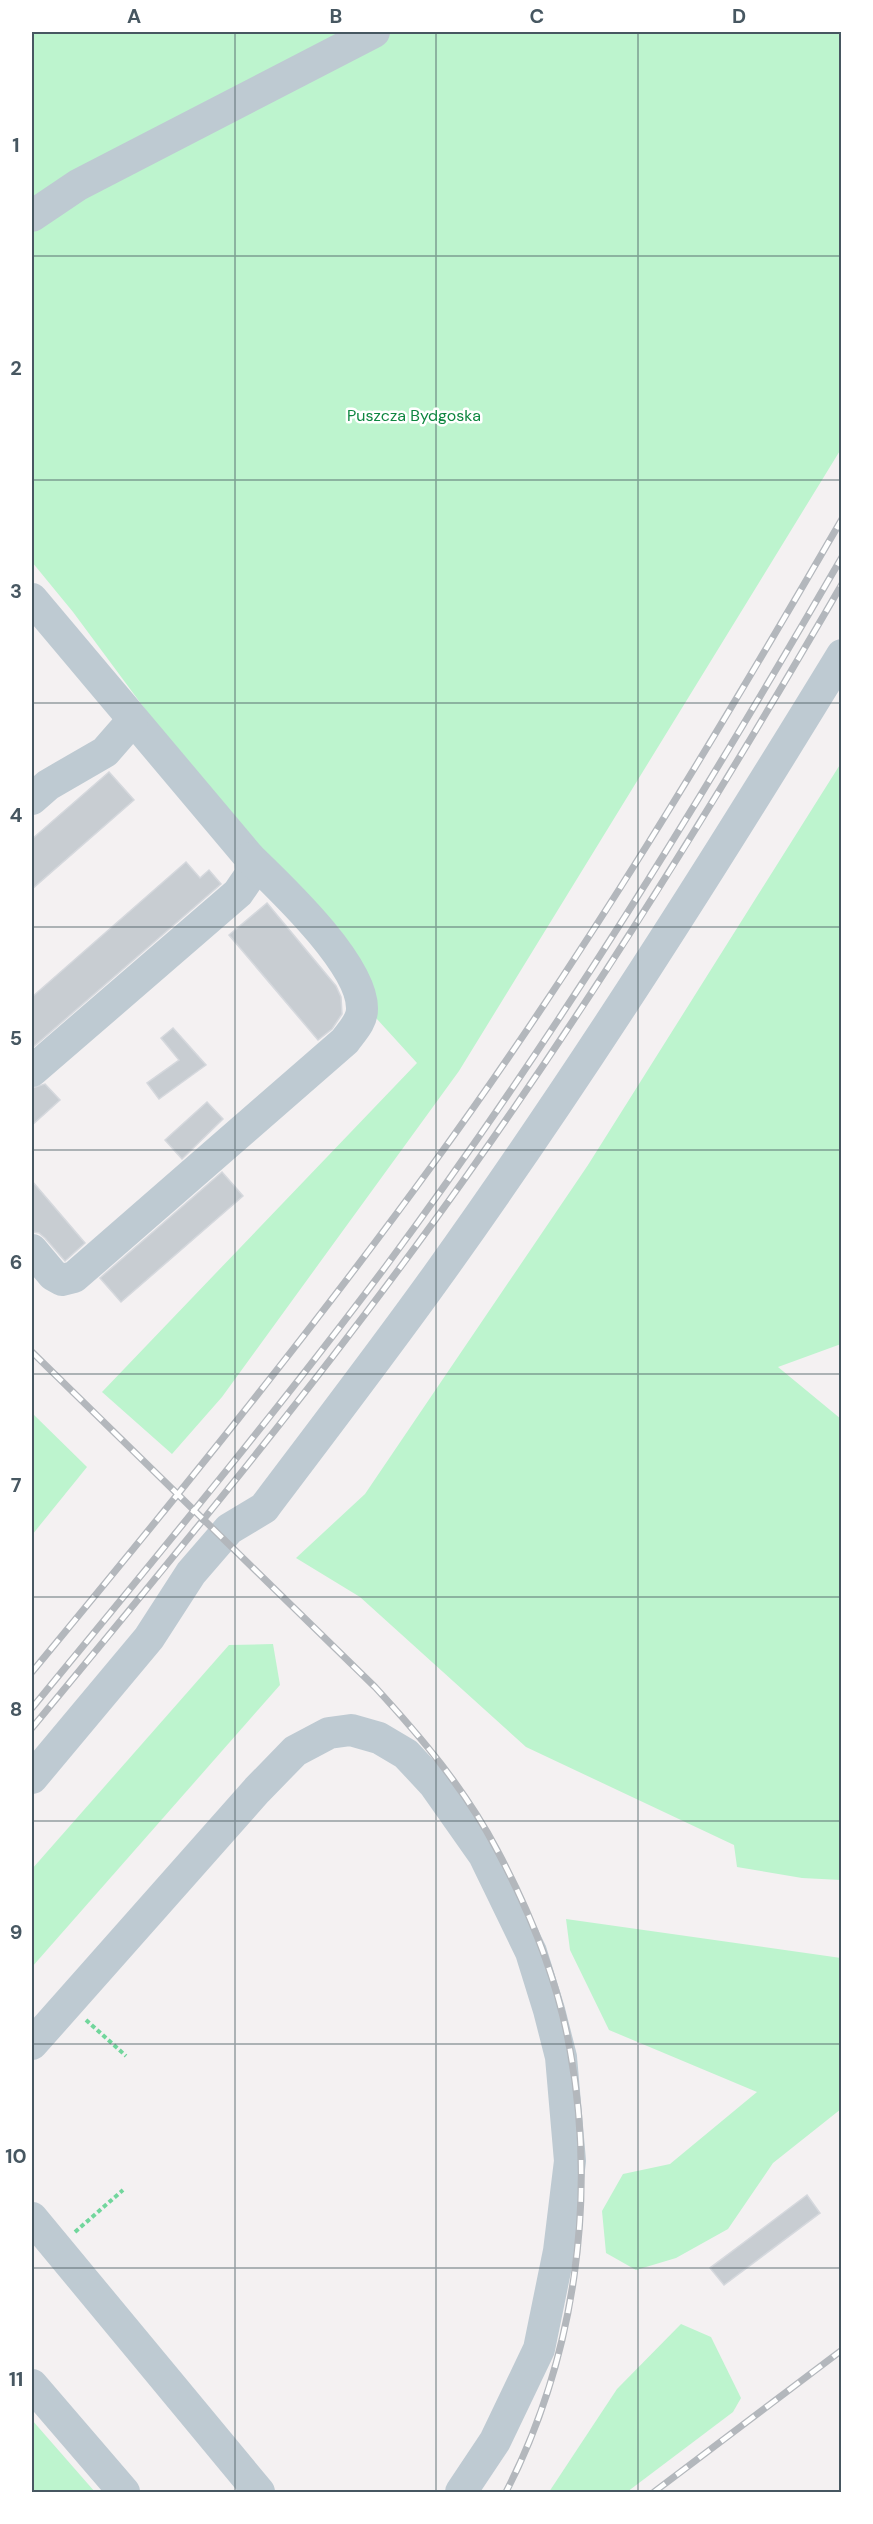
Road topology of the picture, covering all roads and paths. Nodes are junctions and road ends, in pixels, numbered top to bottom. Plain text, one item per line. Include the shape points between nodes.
1 (374, 32) edge
2 (32, 216) edge
3 (32, 599) edge
4 (842, 655) edge
5 (132, 721) junction
6 (32, 799) edge
7 (250, 858) junction
8 (32, 1071) edge
9 (32, 1250) edge
10 (32, 1778) edge
11 (68, 2003) junction
12 (32, 2044) edge
13 (126, 2056) dead end
14 (123, 2190) dead end
15 (32, 2218) edge
16 (57, 2248) junction
17 (32, 2385) edge
18 (124, 2493) edge
19 (259, 2493) edge
20 (461, 2493) edge

1 - 2 lane via 78,184
3 - 5 lane
4 - 10 lane via 607,1028 437,1276 264,1508 229,1529 191,1573 149,1638
5 - 6 lane via 105,752 48,785
5 - 7 lane
7 - 8 lane via 251,874 238,892
7 - 9 lane via 295,902 345,964 358,987 362,1009 358,1024 345,1041 74,1277 62,1280 53,1275
11 - 12 lane
11 - 13 path
11 - 20 lane via 295,1750 329,1733 351,1730 379,1738 406,1754 434,1784 484,1855 531,1952 561,2057 570,2161 559,2252 539,2349 495,2441
14 - 16 path
15 - 16 lane
16 - 19 lane
17 - 18 lane

